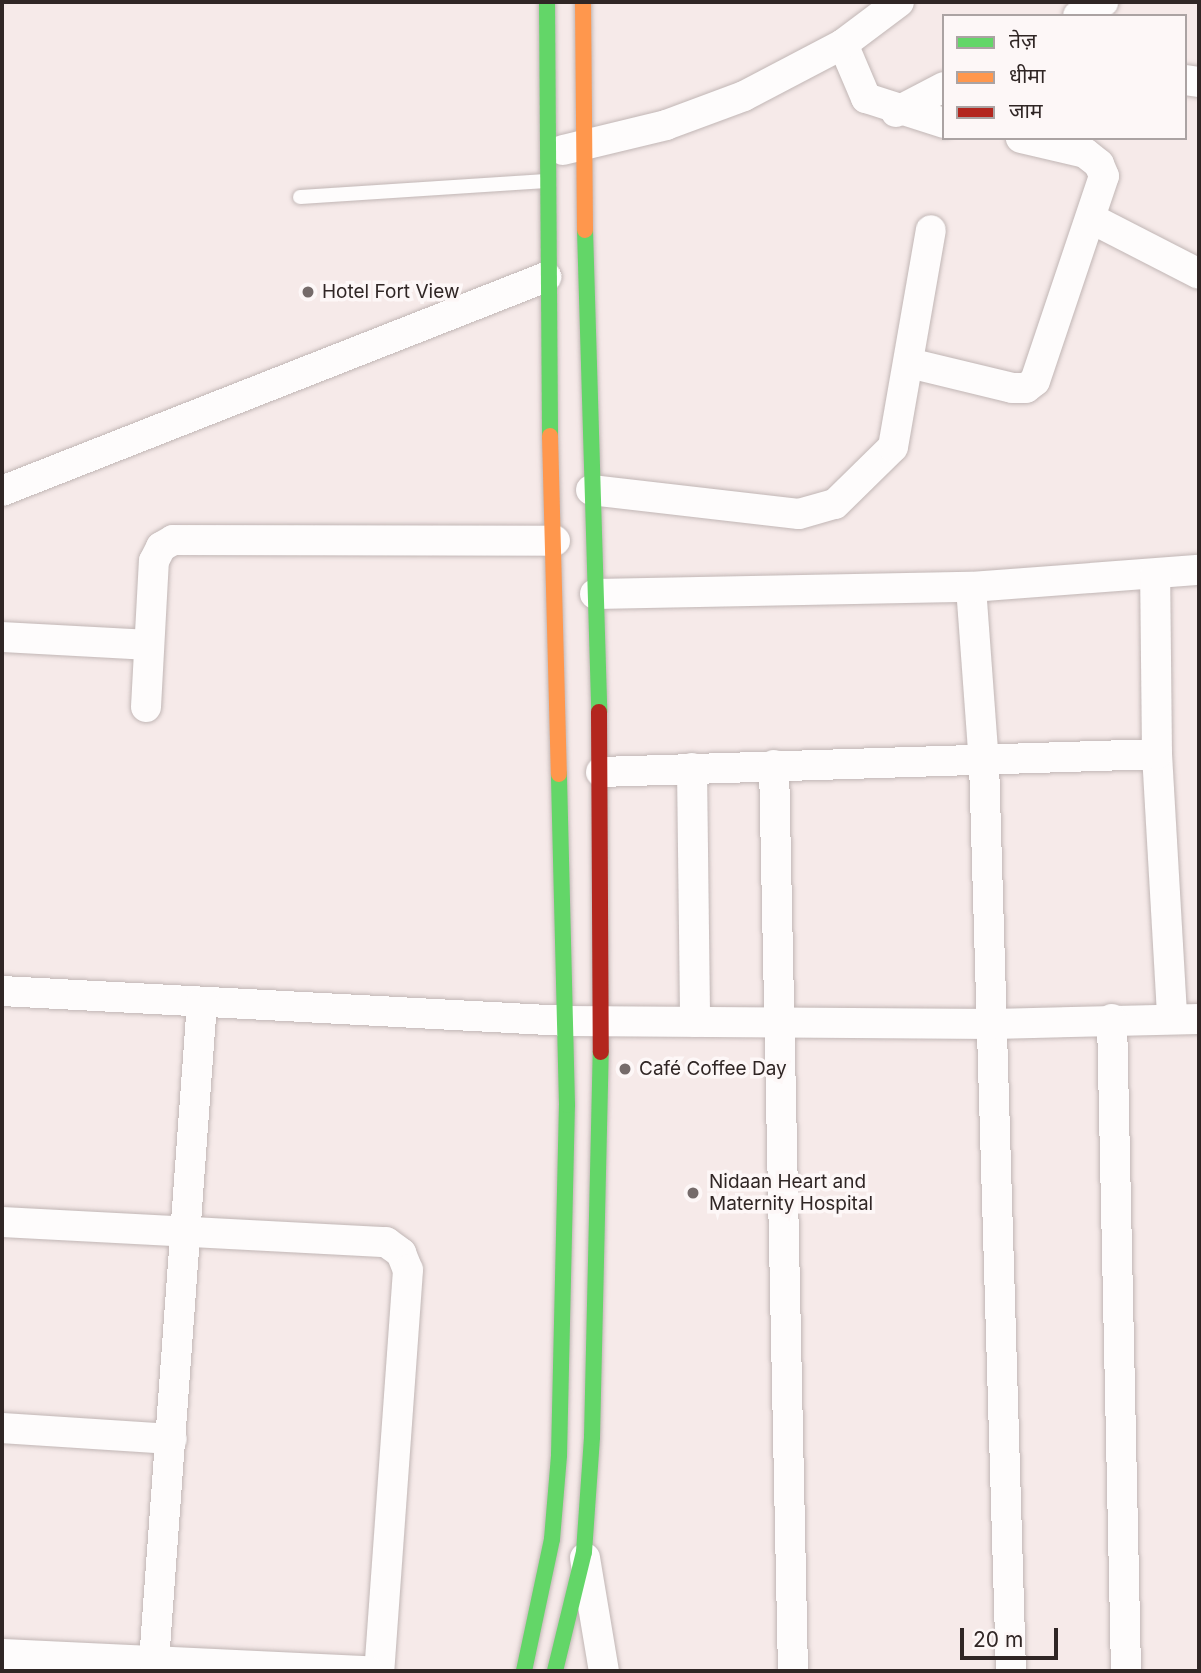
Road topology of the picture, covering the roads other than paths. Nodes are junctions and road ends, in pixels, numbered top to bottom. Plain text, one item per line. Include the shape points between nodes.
1 (547, 2) edge
2 (583, 2) edge
3 (899, 2) edge
4 (843, 44) junction
5 (942, 88) edge
6 (896, 112) junction
7 (942, 124) edge
8 (1030, 140) edge
9 (587, 145) junction
10 (548, 167) junction
11 (300, 197) dead end
12 (1092, 219) junction
13 (932, 230) dead end
14 (1199, 274) edge
15 (547, 277) junction
16 (909, 363) junction
17 (591, 489) junction
18 (2, 491) edge
19 (555, 541) junction
20 (1199, 569) edge
21 (1155, 574) junction
22 (971, 587) junction
23 (595, 594) junction
24 (2, 636) edge
25 (149, 645) junction
26 (146, 707) dead end
27 (1157, 754) junction
28 (984, 762) junction
29 (774, 765) junction
30 (692, 768) junction
31 (601, 772) junction
32 (2, 991) edge
33 (202, 1002) junction
34 (1185, 1018) edge
35 (1112, 1019) junction
36 (567, 1021) junction
37 (600, 1022) junction
38 (777, 1022) junction
39 (695, 1023) junction
40 (993, 1024) junction
41 (2, 1222) edge
42 (187, 1231) junction
43 (2, 1428) edge
44 (172, 1439) junction
45 (552, 1539) junction
46 (584, 1552) junction
47 (2, 1654) edge
48 (154, 1661) junction
49 (55, 1665) edge
50 (369, 1671) edge
51 (379, 1671) edge
52 (524, 1671) edge
53 (555, 1671) edge
54 (604, 1671) edge
55 (793, 1671) edge
56 (1011, 1671) edge
57 (1126, 1671) edge

1 - 10 main road
2 - 9 main road
3 - 4 street
4 - 6 street via 866,98
4 - 9 street via 744,96 666,125
5 - 6 street
6 - 7 street
8 - 12 street via 1085,153 1099,164 1102,192
9 - 10 street
9 - 17 main road
10 - 11 lane
10 - 15 main road
12 - 14 street
12 - 16 street via 1035,381 1026,388 1012,388
13 - 16 street
15 - 18 street
15 - 19 main road
16 - 17 street via 893,447 866,478 822,510 760,511
17 - 23 main road
19 - 25 street via 173,540 160,547 154,561
19 - 36 main road
20 - 21 street
21 - 22 street
21 - 27 street
22 - 23 street
22 - 28 street
23 - 31 main road
24 - 25 street
25 - 26 street
27 - 28 street
27 - 34 street
28 - 29 street
28 - 40 street
29 - 30 street
29 - 38 street
30 - 31 street
30 - 39 street
31 - 37 main road
32 - 33 street
33 - 36 street
33 - 42 street
34 - 35 street
35 - 40 street
35 - 57 street
36 - 37 street
36 - 45 main road via 559,1455
37 - 39 street
37 - 46 main road via 593,1424
38 - 39 street
38 - 40 street
38 - 55 street
40 - 56 street
41 - 42 street
42 - 44 street
42 - 51 street via 386,1242 408,1270
43 - 44 street
44 - 48 street
45 - 46 street
45 - 52 main road
46 - 53 main road
46 - 54 street
47 - 49 street
48 - 49 street
48 - 50 street

